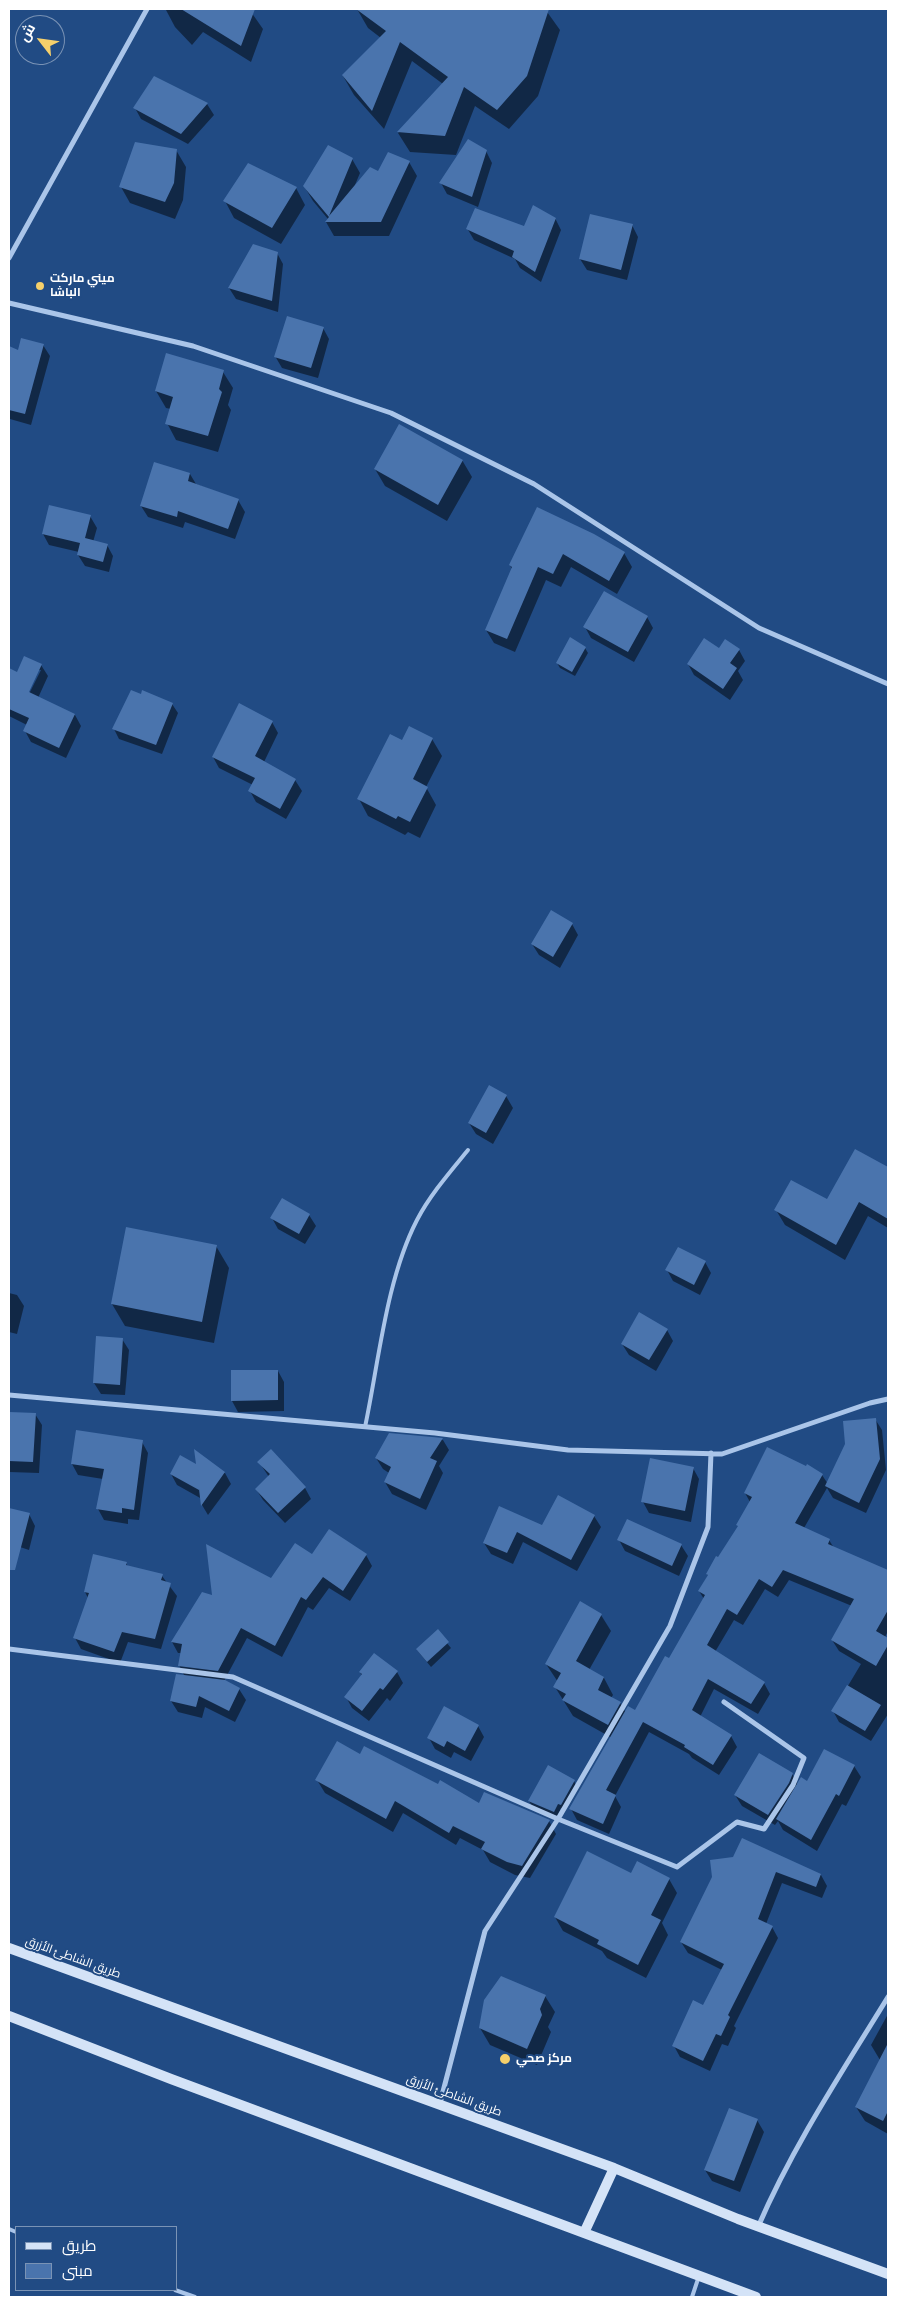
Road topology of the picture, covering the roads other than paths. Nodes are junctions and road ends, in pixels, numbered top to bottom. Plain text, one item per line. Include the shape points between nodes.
1 (147, 9) edge
2 (9, 258) edge
3 (9, 303) edge
4 (888, 684) edge
5 (468, 1150) dead end
6 (9, 1395) edge
7 (888, 1399) edge
8 (365, 1427) junction
9 (712, 1453) junction
10 (9, 1648) edge
11 (724, 1702) dead end
12 (558, 1818) junction
13 (9, 1948) edge
14 (888, 1998) edge
15 (9, 2016) edge
16 (440, 2103) junction
17 (614, 2168) junction
18 (758, 2227) junction
19 (584, 2233) junction
20 (888, 2274) edge
21 (700, 2276) junction
22 (178, 2291) edge
23 (195, 2297) edge
24 (692, 2297) edge
25 (756, 2297) edge

1 - 2 street
3 - 4 street via 193,346 391,413 534,484 759,628
5 - 8 lane via 434,1193 401,1255
6 - 8 street
7 - 9 street via 722,1454
8 - 9 street via 568,1450
9 - 12 street via 708,1527 670,1626
10 - 12 street via 233,1677
11 - 12 street via 804,1758 793,1785 764,1829 737,1822 677,1867
12 - 16 street via 486,1931
13 - 16 main road, طريق الشاطئ الأزرق
14 - 18 street via 818,2111 771,2196
15 - 19 main road
16 - 17 main road, طريق الشاطئ الأزرق
17 - 18 main road, طريق الشاطئ الأزرق
17 - 19 main road
18 - 20 main road, طريق الشاطئ الأزرق
19 - 21 main road
21 - 24 lane
21 - 25 main road
22 - 23 lane

